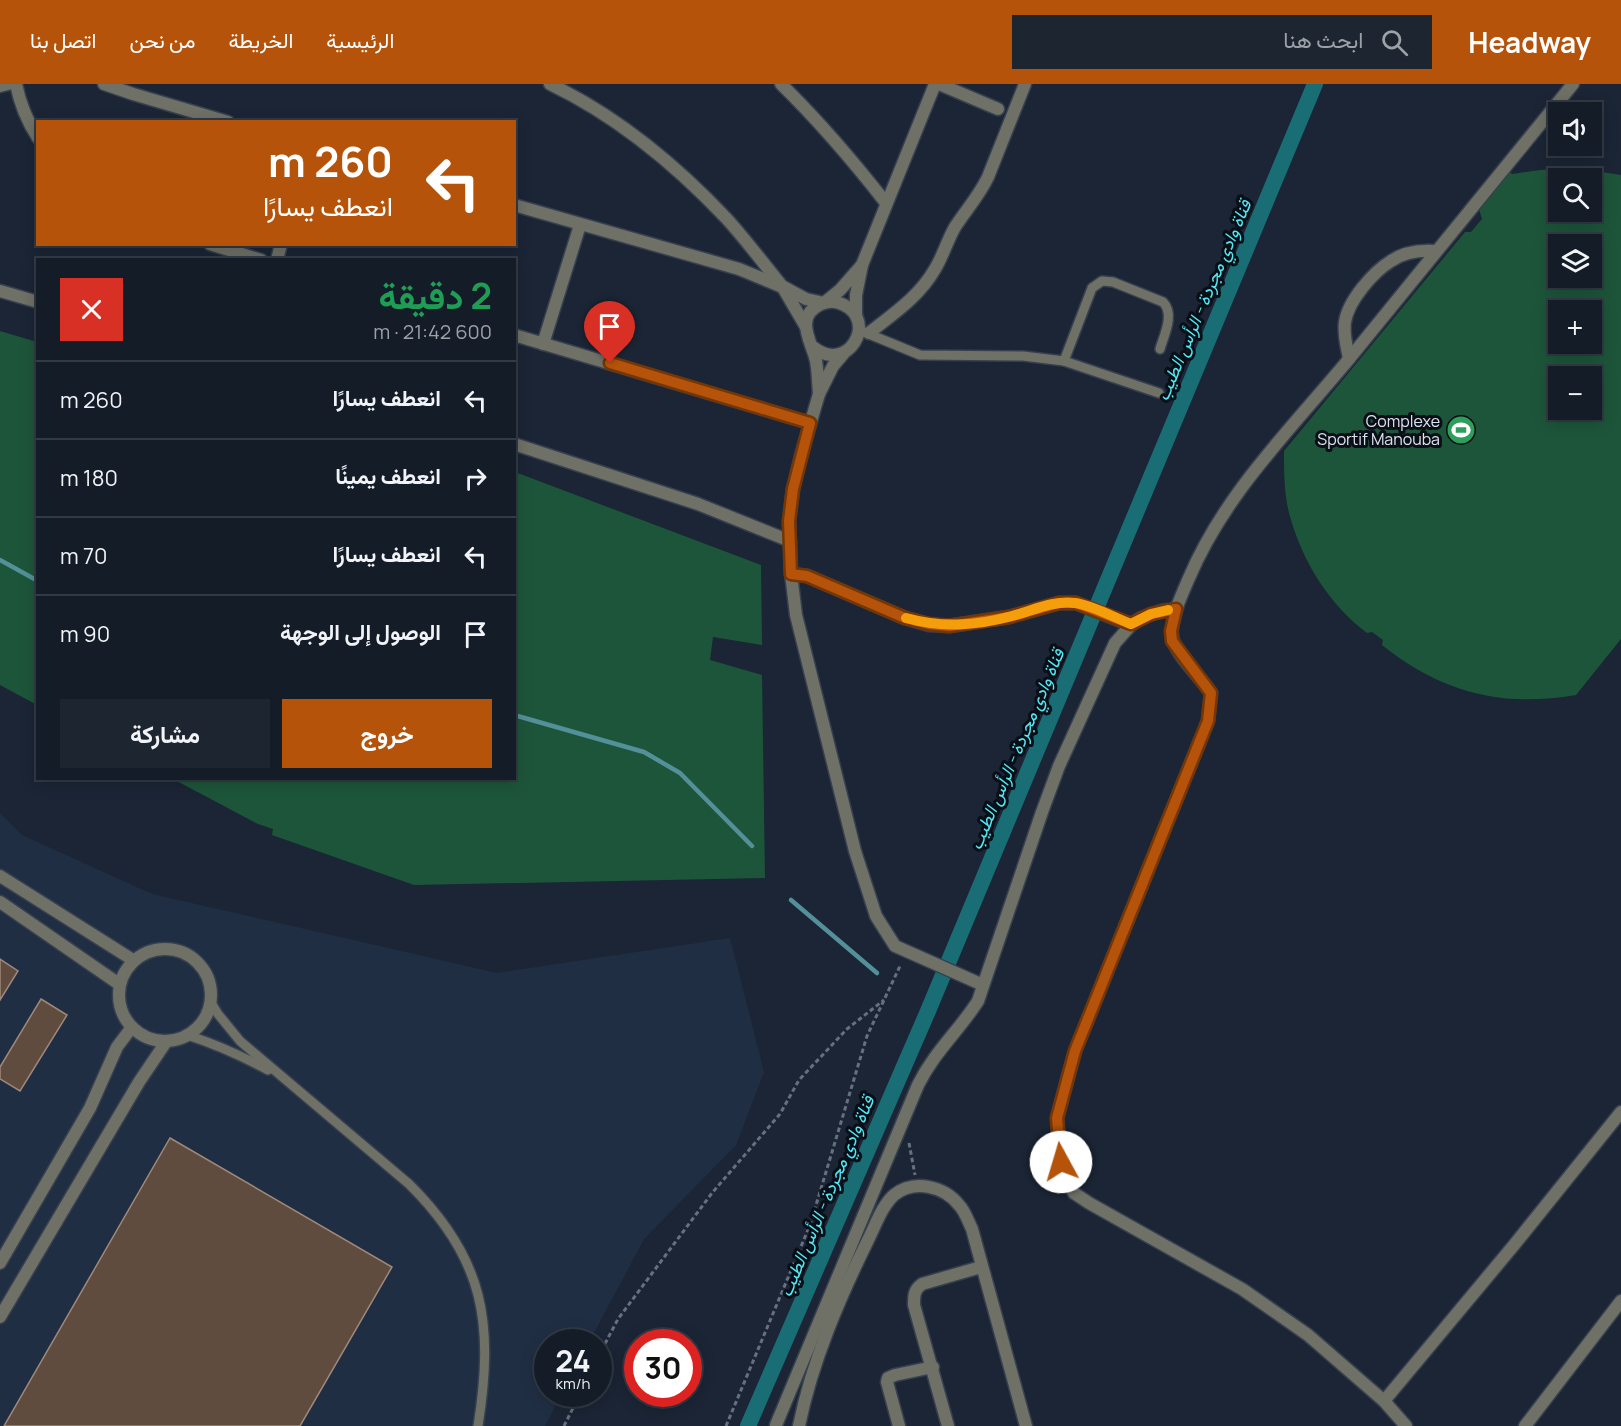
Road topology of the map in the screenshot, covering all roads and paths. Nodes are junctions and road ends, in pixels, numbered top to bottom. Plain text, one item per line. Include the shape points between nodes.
1 (8, 84) edge
2 (16, 84) edge
3 (104, 84) edge
4 (550, 84) edge
5 (781, 84) edge
6 (937, 84) edge
7 (1025, 84) edge
8 (1573, 84) edge
9 (0, 86) edge
10 (998, 109) dead end
11 (221, 120) edge
12 (36, 134) edge
13 (886, 203) junction
14 (516, 206) edge
15 (580, 225) junction
16 (216, 246) edge
17 (1435, 251) junction
18 (255, 258) edge
19 (862, 265) junction
20 (782, 286) junction
21 (0, 291) edge
22 (36, 301) edge
23 (824, 303) junction
24 (856, 316) junction
25 (806, 327) junction
26 (864, 332) junction
27 (516, 336) edge
28 (543, 344) junction
29 (813, 347) junction
30 (1160, 349) dead end
31 (844, 353) junction
32 (1349, 359) junction
33 (1064, 361) junction
34 (1159, 393) dead end
35 (819, 394) junction
36 (810, 423) junction
37 (516, 445) edge
38 (790, 541) junction
39 (791, 574) junction
40 (1176, 609) junction
41 (1131, 624) junction
42 (0, 876) edge
43 (0, 902) edge
44 (907, 951) junction
45 (133, 960) junction
46 (978, 982) junction
47 (119, 984) junction
48 (885, 999) junction
49 (210, 1001) junction
50 (132, 1027) junction
51 (187, 1035) junction
52 (166, 1042) junction
53 (280, 1077) junction
54 (1621, 1112) edge
55 (904, 1120) junction
56 (918, 1186) junction
57 (0, 1263) edge
58 (981, 1267) junction
59 (1621, 1300) edge
60 (0, 1317) edge
61 (612, 1330) edge
62 (933, 1367) junction
63 (1384, 1401) junction
64 (574, 1407) edge
65 (776, 1425) edge
66 (478, 1426) edge
67 (564, 1426) edge
68 (726, 1426) edge
69 (799, 1426) edge
70 (899, 1426) edge
71 (948, 1426) edge
72 (1026, 1426) edge
73 (1406, 1426) edge
74 (1525, 1426) edge

1 - 9 street
2 - 12 street
3 - 11 street
4 - 20 street via 622,126 677,170 727,220
5 - 13 street via 813,115
6 - 10 street
6 - 13 street
7 - 26 street via 985,184 956,225 926,284 912,299
8 - 17 street
13 - 19 street
14 - 15 street
15 - 20 street via 740,269
15 - 28 street
16 - 18 street
17 - 32 street
17 - 32 street via 1415,251 1390,261 1356,296 1344,324
19 - 23 street
19 - 24 street
20 - 23 street via 806,299
20 - 25 street
21 - 22 street
23 - 24 street via 843,304
23 - 25 street via 810,314
24 - 26 street
25 - 29 street
26 - 31 street
26 - 33 lane via 920,355 1023,356
27 - 28 street
28 - 36 street
29 - 31 street via 827,355
29 - 35 street
30 - 33 lane via 1170,314 1167,305 1102,281 1092,288
31 - 35 street
32 - 40 street via 1222,513 1199,554
33 - 34 lane
35 - 36 street
36 - 38 street via 793,489
37 - 38 street via 698,504
38 - 39 street
39 - 41 street via 807,576 905,618 929,624 969,624 1059,603 1076,603
39 - 44 street via 796,615 855,851 876,916 895,946
40 - 41 street via 1151,614
40 - 63 street via 1172,641 1211,693 1208,721 1075,1051 1057,1118 1065,1177 1074,1193 1089,1203 1242,1289 1308,1335
41 - 46 street via 1115,643 1059,766
42 - 45 street
43 - 47 street
44 - 46 street
44 - 48 path
45 - 47 street
45 - 49 street via 149,950 183,952 199,963 206,974
46 - 55 street via 978,1001 926,1069
47 - 50 street via 119,1002
48 - 61 path via 847,1029 800,1080 780,1114 712,1193
48 - 68 path via 867,1036 810,1225
49 - 51 street via 203,1021
49 - 53 lane via 240,1041
50 - 52 street
50 - 57 street via 117,1047 90,1108
51 - 52 street
51 - 53 lane
52 - 60 street
53 - 66 lane via 409,1184 449,1229 464,1257 483,1314 485,1382
54 - 63 street
55 - 56 path
55 - 65 street
56 - 58 street via 936,1188 960,1206 972,1229
56 - 69 street via 899,1192 884,1207 828,1331
58 - 62 street via 916,1288 914,1305
58 - 72 street
59 - 74 street
62 - 70 street via 888,1378
62 - 71 street
63 - 73 street
64 - 67 path

